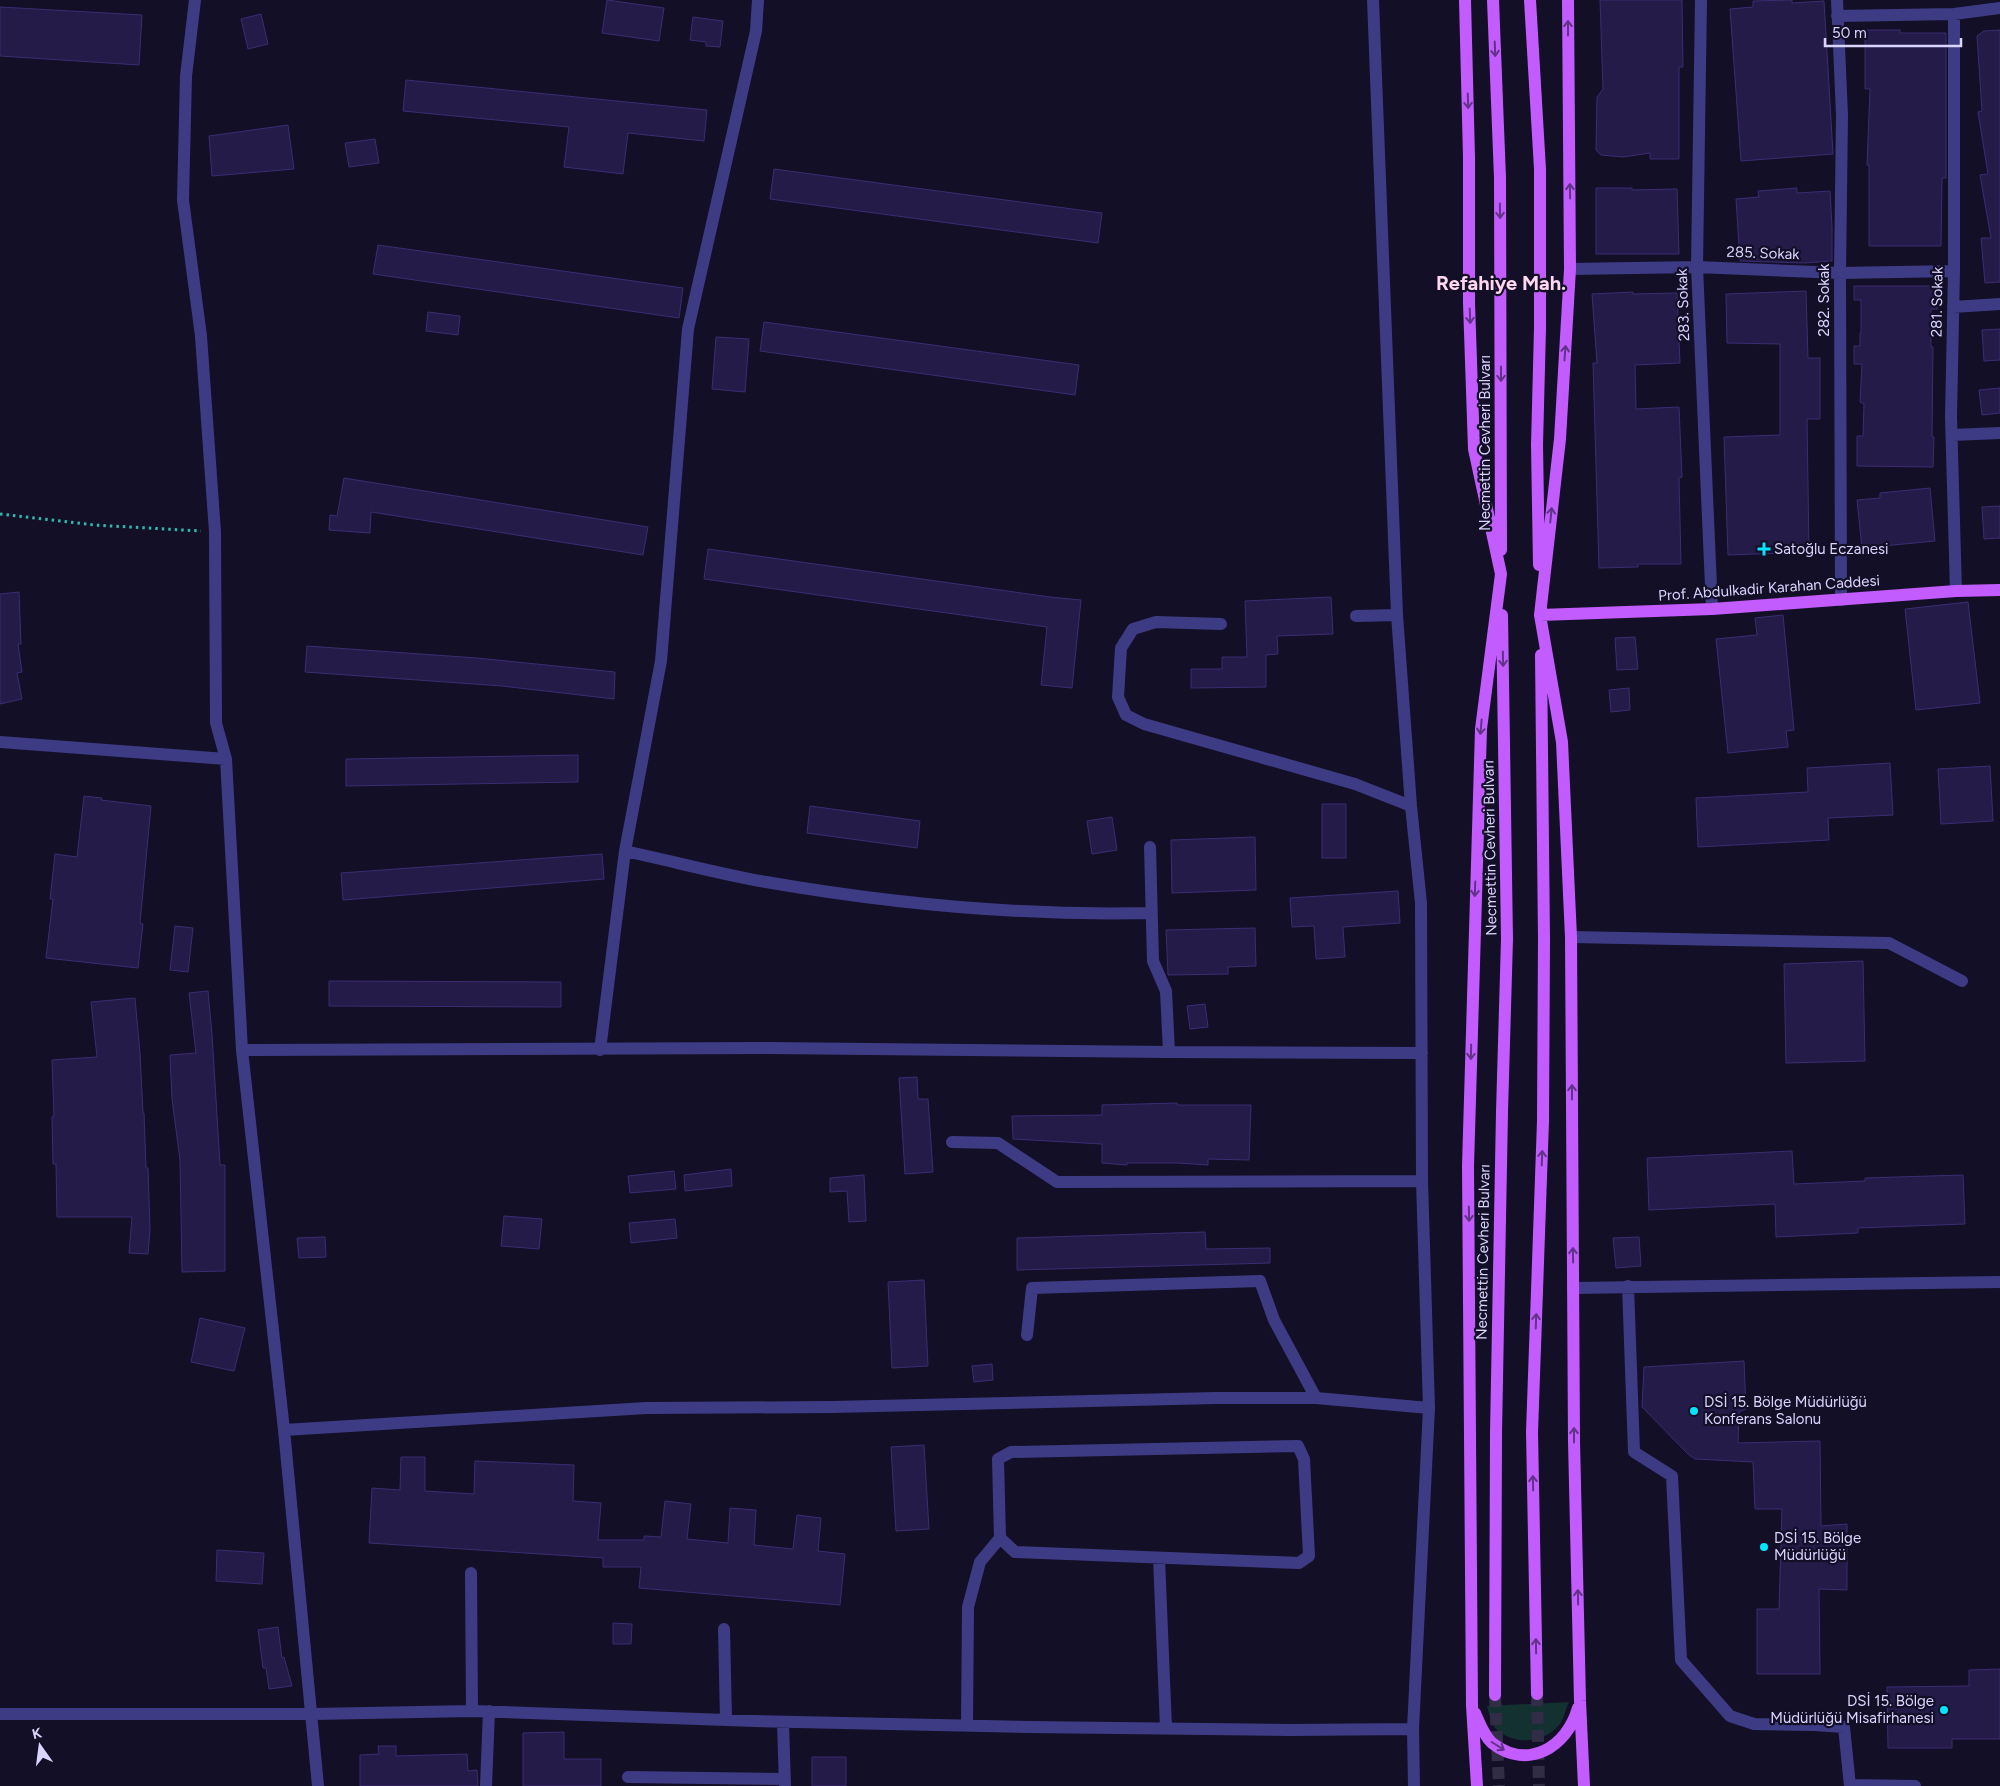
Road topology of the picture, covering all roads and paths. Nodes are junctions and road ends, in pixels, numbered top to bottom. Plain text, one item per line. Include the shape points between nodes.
1 (195, 0) edge
2 (758, 0) edge
3 (1373, 0) edge
4 (1465, 0) edge
5 (1493, 0) edge
6 (1530, 0) edge
7 (1568, 0) edge
8 (1701, 0) edge
9 (1837, 0) edge
10 (2000, 8) edge
11 (1954, 14) junction
12 (1837, 16) junction
13 (1697, 267) junction
14 (1570, 269) junction
15 (1954, 271) junction
16 (1840, 273) junction
17 (2000, 304) edge
18 (1953, 307) junction
19 (2000, 434) edge
20 (1952, 435) junction
21 (0, 514) edge
22 (214, 532) junction
23 (1501, 574) junction
24 (2000, 590) edge
25 (1956, 591) junction
26 (1841, 600) junction
27 (1712, 609) junction
28 (1397, 615) junction
29 (1540, 615) junction
30 (1356, 616) dead end
31 (1221, 624) dead end
32 (0, 742) edge
33 (226, 759) junction
34 (1411, 806) junction
35 (1150, 847) dead end
36 (625, 851) junction
37 (1151, 913) junction
38 (1571, 937) junction
39 (1962, 981) dead end
40 (242, 1050) junction
41 (600, 1050) junction
42 (1169, 1052) junction
43 (1422, 1053) junction
44 (952, 1142) dead end
45 (1422, 1181) junction
46 (2000, 1282) edge
47 (1628, 1286) junction
48 (1573, 1288) junction
49 (1027, 1335) dead end
50 (1316, 1398) junction
51 (1429, 1408) junction
52 (284, 1430) junction
53 (1000, 1538) junction
54 (1159, 1558) junction
55 (471, 1573) dead end
56 (724, 1629) dead end
57 (1537, 1694) tunnel mouth
58 (1495, 1695) tunnel mouth
59 (1580, 1701) junction
60 (1472, 1706) junction
61 (472, 1711) junction
62 (488, 1711) junction
63 (0, 1714) edge
64 (312, 1714) junction
65 (726, 1720) junction
66 (783, 1722) junction
67 (967, 1725) junction
68 (1166, 1728) junction
69 (1414, 1729) junction
70 (628, 1776) dead end
71 (785, 1783) edge
72 (1850, 1785) edge
73 (318, 1786) edge
74 (486, 1786) edge
75 (1414, 1786) edge
76 (1477, 1786) edge
77 (1584, 1786) edge
78 (1916, 1786) edge

1 - 22 street via 186,76 183,200 201,336
2 - 36 street via 756,31 688,329 661,661
3 - 28 street
4 -> 23 main road via 1474,449
5 -> 23 main road, Necmettin Cevheri Bulvarı via 1500,178
6 - 29 main road via 1540,168 1537,445
14 -> 7 main road
8 - 13 street, 283. Sokak
9 - 12 street, 282. Sokak
10 - 11 street
11 - 12 street
11 - 15 street, 281. Sokak
12 - 16 street, 282. Sokak via 1842,115
13 - 14 street, 285. Sokak
13 - 16 street, 285. Sokak
13 - 27 street, 283. Sokak
29 -> 14 main road via 1560,439
15 - 16 street, 285. Sokak
15 - 18 street, 281. Sokak
16 - 26 street, 282. Sokak
17 - 18 street
18 - 20 street, 281. Sokak
19 - 20 street
20 - 25 street, 281. Sokak
21 - 22 path via 94,525
22 - 33 street via 216,723
23 -> 58 main road, Necmettin Cevheri Bulvarı via 1508,939 1496,1432
23 -> 60 main road via 1481,729 1468,1166
24 - 25 main road, Prof. Abdulkadir Karahan Caddesi
25 - 26 main road, Prof. Abdulkadir Karahan Caddesi
26 - 27 main road, Prof. Abdulkadir Karahan Caddesi
27 - 29 main road, Prof. Abdulkadir Karahan Caddesi
28 - 30 street
28 - 34 street
29 - 38 main road via 1562,742
57 -> 29 main road via 1532,1432 1543,1121
31 - 34 street via 1156,622 1133,629 1121,648 1118,697 1126,715 1144,724 1355,784
32 - 33 street
33 - 40 street
34 - 43 street via 1421,903
35 - 37 street
36 - 37 street via 764,882 894,901 1081,914
36 - 41 street
37 - 42 street via 1153,961 1166,991
38 - 39 street via 1889,943
48 -> 38 main road
40 - 41 street
40 - 52 street
41 - 42 street via 779,1048
42 - 43 street
43 - 45 street
44 - 45 street via 998,1143 1057,1182
45 - 51 street
46 - 47 street
47 - 48 street
47 - 72 street via 1634,1452 1672,1476 1681,1660 1730,1716 1754,1724 1844,1727
59 -> 48 main road
49 - 50 street via 1032,1288 1260,1281 1274,1320
50 - 51 street
50 - 52 street via 646,1408
51 - 69 street
52 - 64 street
53 - 54 street via 1015,1552
53 - 54 street via 998,1459 1011,1452 1298,1446 1304,1459 1308,1556 1299,1563
53 - 67 street via 980,1562 968,1607
54 - 68 street
55 - 61 street
56 - 65 street
60 -> 59 main road via 1490,1742 1508,1752 1529,1756 1548,1749 1564,1736 1574,1722
59 - 77 main road
60 - 76 main road
61 - 62 street
61 - 64 street
62 - 65 street
62 - 74 street
63 - 64 street
64 - 73 street
65 - 66 street
66 - 67 street
66 - 71 street
67 - 68 street
68 - 69 street
69 - 75 street
70 - 71 street
72 - 78 street

